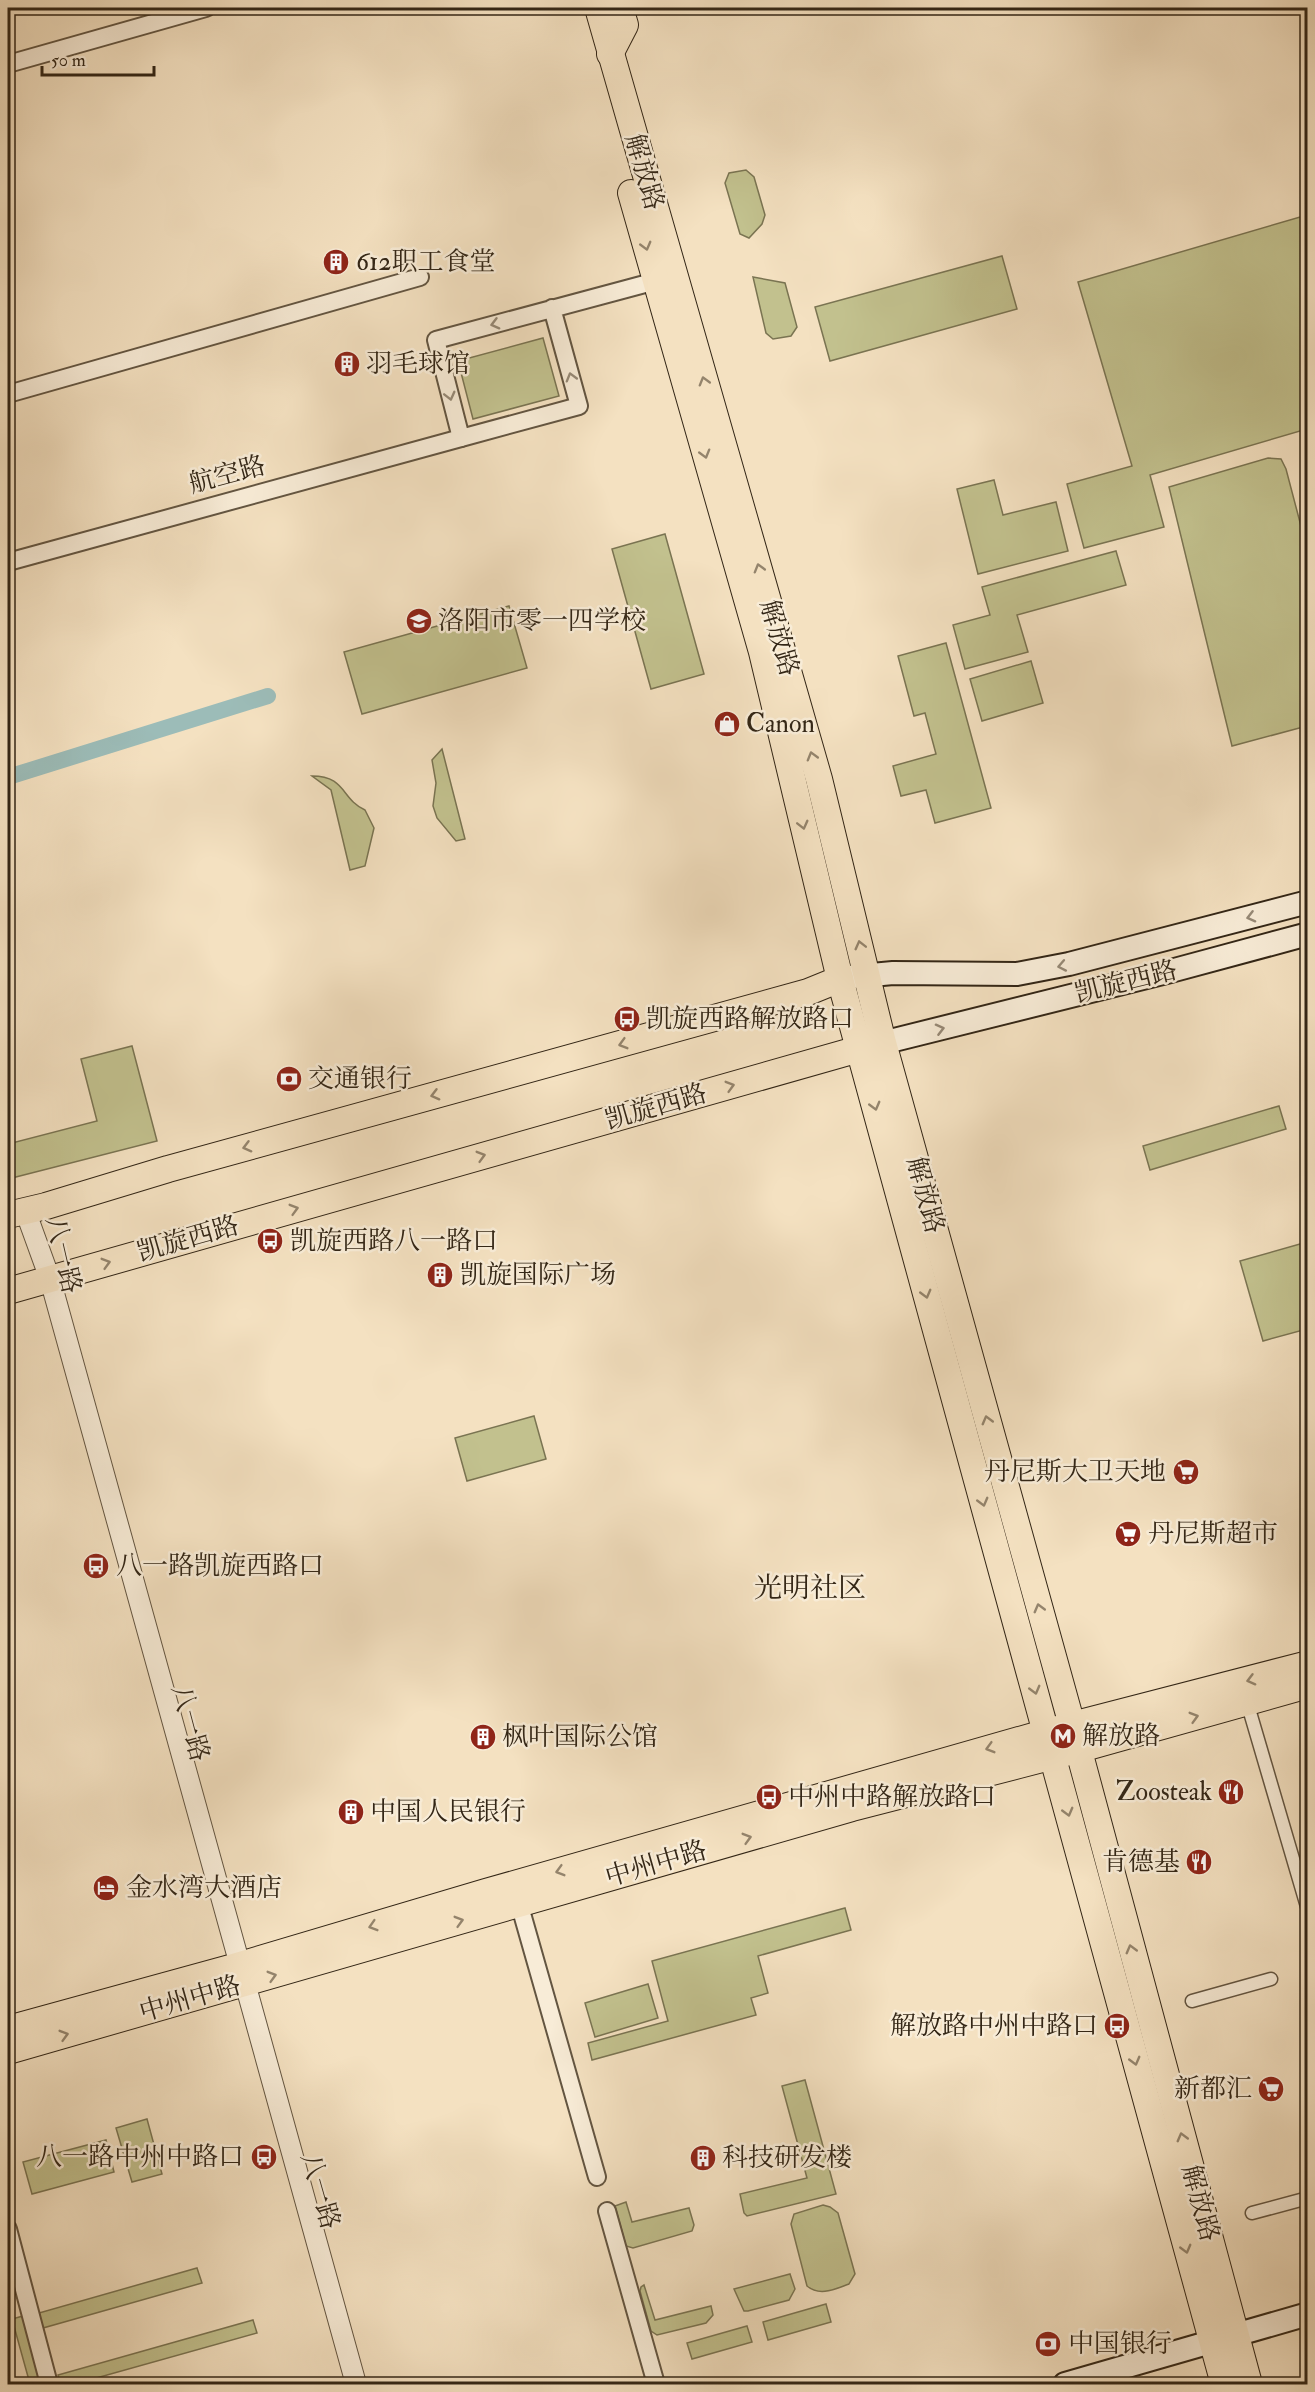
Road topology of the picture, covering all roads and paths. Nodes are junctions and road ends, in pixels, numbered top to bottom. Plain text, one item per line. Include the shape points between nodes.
1 (206, 8) edge
2 (580, 8) edge
3 (598, 8) edge
4 (620, 8) edge
5 (610, 54) junction
6 (8, 64) edge
7 (420, 277) dead end
8 (656, 281) junction
9 (552, 308) junction
10 (8, 394) edge
11 (461, 438) junction
12 (8, 562) edge
13 (1308, 902) edge
14 (1308, 934) edge
15 (866, 974) junction
16 (840, 979) junction
17 (871, 1046) junction
18 (16, 1212) edge
19 (45, 1280) junction
20 (8, 1291) edge
21 (1308, 1664) edge
22 (1308, 1685) edge
23 (1247, 1702) junction
24 (1071, 1725) junction
25 (1049, 1744) junction
26 (1077, 1750) junction
27 (519, 1903) junction
28 (1308, 1910) edge
29 (237, 1976) junction
30 (1271, 1979) dead end
31 (1192, 2001) dead end
32 (8, 2029) edge
33 (8, 2051) edge
34 (597, 2177) dead end
35 (1308, 2198) edge
36 (606, 2211) dead end
37 (1252, 2213) dead end
38 (8, 2229) edge
39 (1308, 2314) edge
40 (1308, 2330) edge
41 (1226, 2346) junction
42 (49, 2385) edge
43 (345, 2385) edge
44 (356, 2385) edge
45 (656, 2385) edge
46 (1065, 2385) edge
47 (1109, 2385) edge
48 (1224, 2385) edge
49 (1249, 2385) edge

1 - 6 street
2 -> 8 main road, 解放路
3 - 5 main road, 解放路
4 - 5 main road via 625,25
15 -> 5 main road, 解放路 via 819,779
7 - 10 street
8 - 9 street
8 -> 16 main road, 解放路 via 762,652
9 -> 11 street via 436,340
11 -> 9 street, 航空路 via 579,406
11 - 12 street, 航空路
13 -> 15 main road, 凯旋西路 via 1017,974
17 -> 14 main road, 凯旋西路
15 - 16 main road, 凯旋西路
15 - 17 main road, 解放路
16 - 17 main road, 解放路
16 -> 18 main road, 凯旋西路 via 797,996
19 -> 17 main road, 凯旋西路
24 -> 17 main road, 解放路
17 -> 25 main road, 解放路
18 - 19 street, 八一路
19 - 20 main road, 凯旋西路
19 - 29 street, 八一路
21 -> 24 main road, 中州中路
22 - 23 main road, 中州中路
26 -> 23 main road, 中州中路
23 - 28 street
24 - 25 main road, 中州中路
24 - 26 main road, 解放路
25 - 26 main road, 中州中路
27 -> 25 main road, 中州中路 via 852,1808
25 -> 29 main road, 中州中路 via 486,1892
25 -> 41 main road, 解放路
41 -> 26 main road, 解放路
29 -> 27 main road, 中州中路
27 - 34 street
29 - 32 main road, 中州中路
33 -> 29 main road, 中州中路
29 - 43 street, 八一路
29 - 44 street, 八一路
30 - 31 street
35 - 37 street
36 - 45 street
38 - 42 street
39 - 41 main road
40 - 41 main road
41 - 46 main road
41 - 47 main road
41 - 48 main road, 解放路
41 - 49 main road, 解放路

